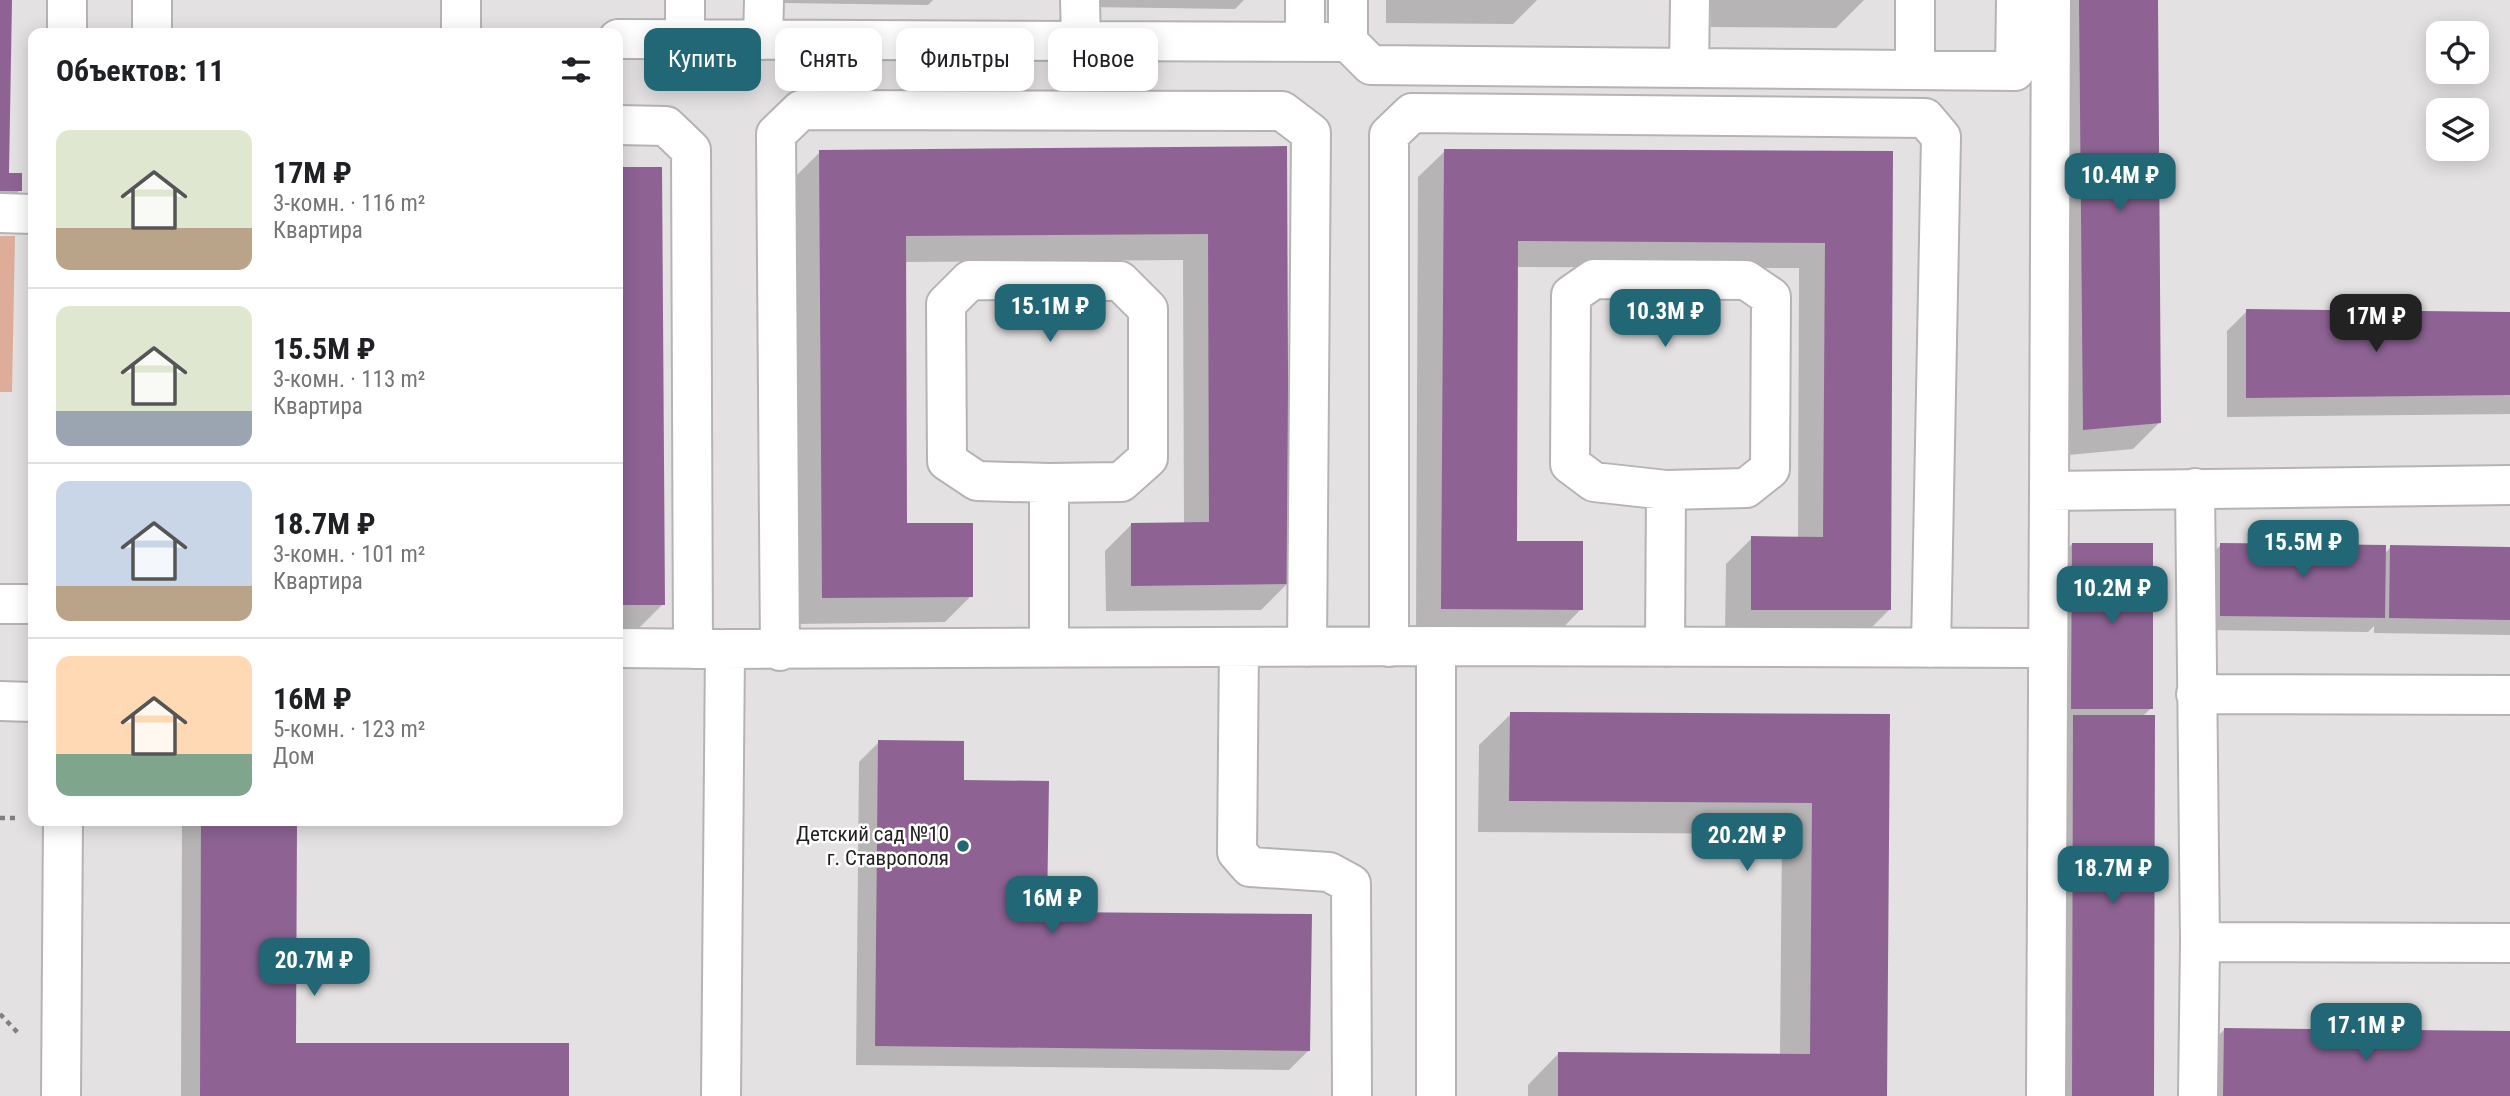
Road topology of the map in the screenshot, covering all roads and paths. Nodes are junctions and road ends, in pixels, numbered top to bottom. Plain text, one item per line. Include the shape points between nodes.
1 (67, 0) edge
2 (152, 0) edge
3 (461, 0) edge
4 (685, 0) edge
5 (764, 0) edge
6 (1080, 0) edge
7 (1305, 0) edge
8 (1348, 0) edge
9 (1690, 0) edge
10 (1916, 0) edge
11 (2016, 0) edge
12 (2051, 0) edge
13 (67, 28) edge
14 (152, 28) edge
15 (461, 28) edge
16 (685, 28) edge
17 (1081, 28) edge
18 (623, 38) edge
19 (644, 38) edge
20 (763, 40) joint
21 (1048, 41) edge
22 (1158, 41) edge
23 (1305, 42) junction
24 (1348, 42) junction
25 (1689, 68) junction
26 (1915, 70) junction
27 (623, 125) edge
28 (0, 213) edge
29 (28, 214) edge
30 (1049, 483) junction
31 (2510, 485) edge
32 (2195, 488) junction
33 (1667, 490) junction
34 (2049, 491) junction
35 (0, 604) edge
36 (28, 604) edge
37 (1049, 646) junction
38 (1436, 646) junction
39 (1239, 647) junction
40 (1307, 647) junction
41 (1389, 647) junction
42 (1665, 647) junction
43 (623, 648) edge
44 (1931, 648) junction
45 (2048, 648) junction
46 (709, 649) junction
47 (780, 651) junction
48 (2196, 694) junction
49 (2510, 695) edge
50 (0, 701) edge
51 (28, 702) edge
52 (0, 818) edge
53 (19, 818) dead end
54 (63, 826) edge
55 (2200, 942) junction
56 (2510, 943) edge
57 (0, 1014) edge
58 (18, 1032) dead end
59 (61, 1096) edge
60 (721, 1096) edge
61 (1352, 1096) edge
62 (1436, 1096) edge
63 (2046, 1096) edge
64 (2198, 1096) edge

1 - 13 street
2 - 14 street
3 - 15 street
4 - 16 street
5 - 20 street
6 - 17 street
7 - 23 street
8 - 24 street
9 - 25 street
10 - 26 street
11 - 26 street via 2015,71
12 - 34 street
18 - 19 street
20 - 21 street
22 - 23 street
23 - 24 street
24 - 25 street via 1371,65
25 - 26 street
27 - 46 street via 666,126 691,150
28 - 29 street
30 - 30 street via 1121,482 1148,458 1148,309 1120,281 970,280 946,303 947,461 977,481
30 - 37 street
31 - 32 street
32 - 34 street
32 - 48 street
33 - 33 street via 1746,488 1770,469 1771,297 1746,280 1594,279 1571,295 1570,464 1594,482
33 - 42 street
34 - 45 street
35 - 36 street
37 - 39 street
37 - 47 street
38 - 41 street
38 - 42 street
38 - 62 street
39 - 40 street
39 - 61 street via 1237,852 1250,867 1329,872 1351,884
40 - 41 street
40 - 47 street via 1311,133 1282,111 801,110 776,134
41 - 44 street via 1389,135 1412,113 1924,118 1941,137
42 - 44 street
43 - 46 street
44 - 45 street
45 - 63 street
46 - 47 street
46 - 60 street
48 - 49 street
48 - 55 street
50 - 51 street
52 - 53 path
54 - 59 street
55 - 56 street
55 - 64 street
57 - 58 path

